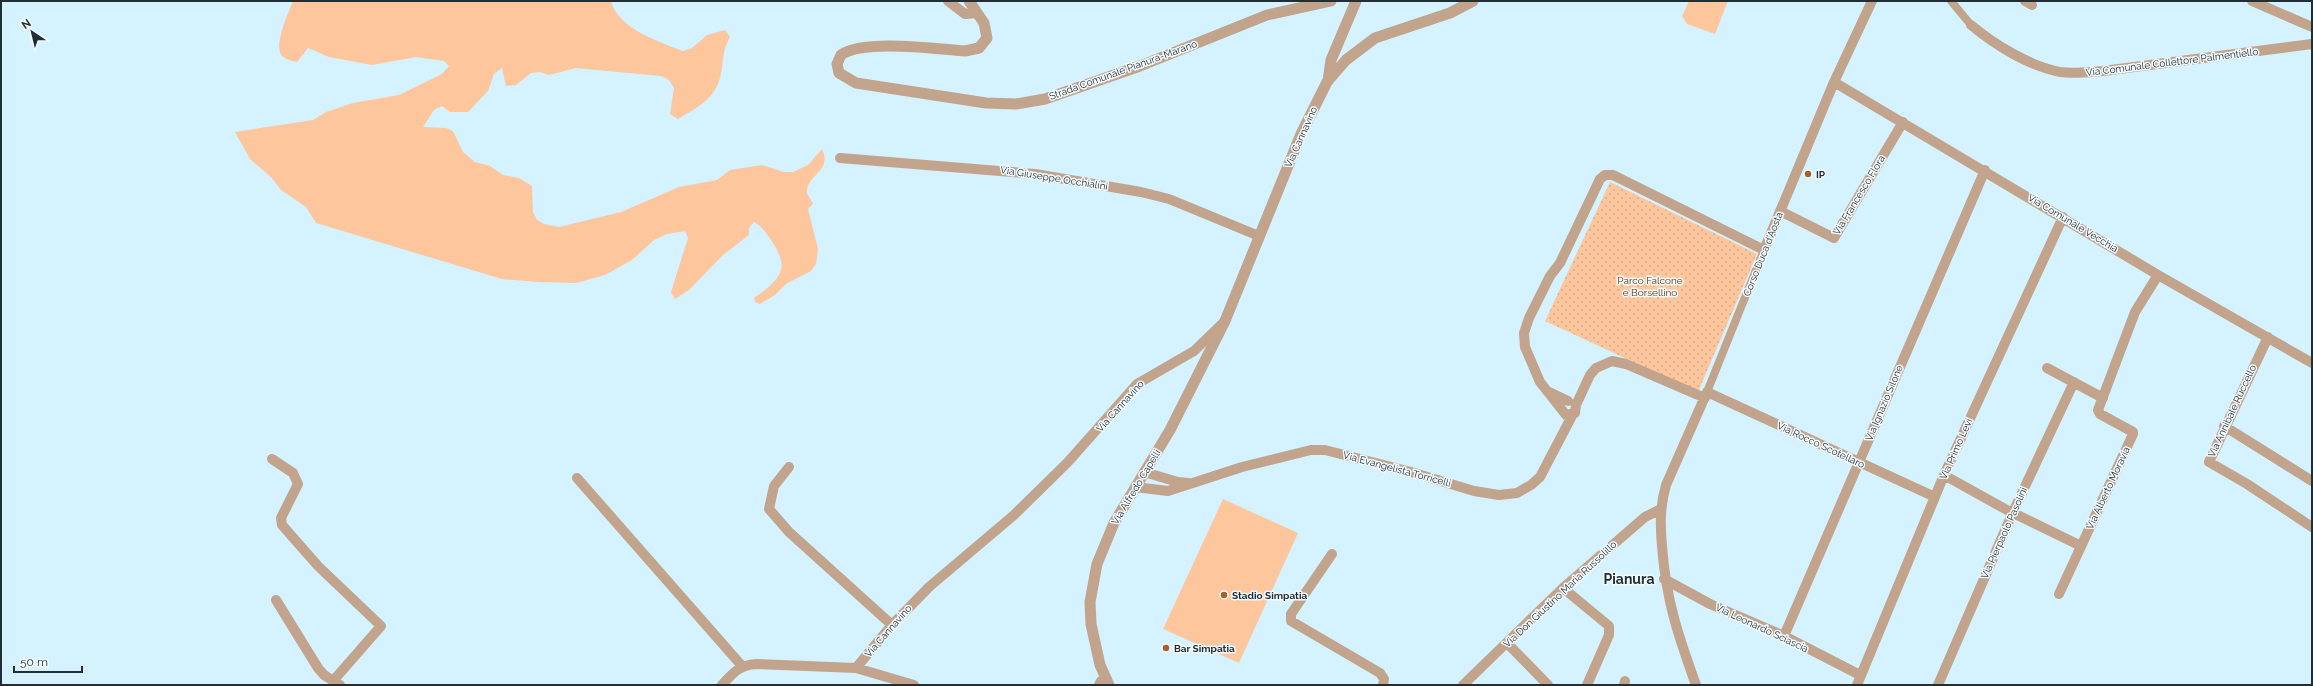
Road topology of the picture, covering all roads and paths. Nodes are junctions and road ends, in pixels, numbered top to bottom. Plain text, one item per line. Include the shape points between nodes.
1 (948, 1) edge
2 (968, 1) edge
3 (1331, 1) edge
4 (1356, 1) edge
5 (1473, 1) edge
6 (1872, 1) edge
7 (1951, 1) edge
8 (2252, 1) edge
9 (978, 13) junction
10 (1971, 25) joint
11 (2312, 28) edge
12 (2312, 44) edge
13 (1327, 82) junction
14 (1834, 82) junction
15 (1903, 122) junction
16 (840, 158) dead end
17 (1985, 170) junction
18 (1780, 211) junction
19 (2063, 217) junction
20 (1260, 236) junction
21 (1764, 250) junction
22 (2158, 275) junction
23 (1225, 321) junction
24 (2268, 337) junction
25 (2312, 363) edge
26 (2047, 368) dead end
27 (2074, 382) junction
28 (1706, 395) junction
29 (2102, 398) junction
30 (1568, 411) junction
31 (2224, 426) junction
32 (272, 459) dead end
33 (1858, 462) junction
34 (789, 467) dead end
35 (1144, 472) junction
36 (1944, 475) junction
37 (577, 478) dead end
38 (2312, 481) edge
39 (1191, 483) junction
40 (1135, 487) junction
41 (1935, 497) junction
42 (1661, 508) junction
43 (2013, 512) junction
44 (2312, 527) edge
45 (2081, 546) junction
46 (1332, 554) dead end
47 (1664, 578) junction
48 (1564, 588) junction
49 (2059, 594) dead end
50 (276, 600) dead end
51 (892, 625) junction
52 (1784, 636) junction
53 (1507, 643) junction
54 (742, 666) junction
55 (856, 668) junction
56 (1858, 680) edge
57 (337, 683) edge
58 (1104, 683) edge
59 (722, 685) edge
60 (914, 685) edge
61 (1383, 685) edge
62 (1463, 685) edge
63 (1548, 685) edge
64 (1587, 685) edge
65 (1696, 685) edge
66 (1938, 685) edge

1 - 9 street via 965,14
2 - 9 street, Strada Comunale Pianura-Marano
3 - 9 street, Strada Comunale Pianura-Marano via 1260,17 1132,68 1045,99 1016,104 986,103 856,83 842,76 838,68 841,55 859,48 880,46 965,51 979,48 987,38 984,23
4 - 13 street, Via Cannavino via 1331,60
5 - 13 street, Via Cannavino via 1450,12 1375,38 1346,60
6 - 14 street, Corso Duca d'Aosta
7 - 10 street
8 - 11 street
10 - 12 street, Via Comunale Collettore Palmentiello via 2000,46 2026,59 2050,69 2074,73 2103,72
13 - 20 street, Via Cannavino via 1301,134
14 - 15 street, Via Comunale Vecchia
14 - 18 street, Corso Duca d'Aosta
15 - 17 street, Via Comunale Vecchia
15 - 18 street, Via Francesco Flora via 1834,238
16 - 20 street, Via Giuseppe Occhialini via 1035,174 1141,192 1169,199
17 - 19 street, Via Comunale Vecchia
17 - 33 street, Via Ignazio Silone
18 - 21 street, Corso Duca d'Aosta
19 - 22 street, Via Comunale Vecchia
19 - 36 street, Via Primo Levi
20 - 23 street, Via Cannavino
21 - 28 street, Corso Duca d'Aosta
21 - 30 street via 1610,174 1600,179 1560,263 1550,276 1525,328 1525,347 1544,389
22 - 24 street, Via Comunale Vecchia
22 - 29 street, Via Alberto Moravia via 2135,312
23 - 35 street, Via Alfredo Capelli via 1170,430
23 - 51 street, Via Cannavino via 1194,351 1137,384 1068,462 1014,514 928,587
24 - 25 street, Via Comunale Vecchia
24 - 31 street, Via Annibale Ruccello
26 - 27 street
27 - 29 street
27 - 43 street, Via Pierpaolo Pasolini
28 - 30 street, Via Evangelista Torricelli via 1612,361 1596,368
28 - 33 street, Via Rocco Scotellaro
28 - 42 street, Corso Duca d'Aosta via 1666,485
29 - 45 street, Via Alberto Moravia via 2099,413 2133,434
30 - 39 street, Via Evangelista Torricelli via 1540,477 1517,493 1499,495 1474,491 1324,450 1301,452
31 - 38 street
31 - 44 street, Via Annibale Ruccello via 2210,463
32 - 57 street via 293,473 298,484 281,518 282,525 318,566 381,626
33 - 41 street, Via Rocco Scotellaro
33 - 52 street, Via Ignazio Silone
34 - 51 street via 774,486 768,509 789,532
35 - 39 street, Via Evangelista Torricelli
35 - 40 street, Via Alfredo Capelli
36 - 41 street, Via Primo Levi
36 - 43 street
37 - 54 street
39 - 40 street, Via Evangelista Torricelli via 1168,491
40 - 58 street, Via Alfredo Capelli via 1114,523 1097,564 1092,584 1091,624
41 - 56 street, Via Primo Levi
42 - 47 street, Corso Duca d'Aosta
42 - 48 street, Via Don Giustino Maria Russolillo via 1644,517
43 - 45 street
43 - 66 street, Via Pierpaolo Pasolini
45 - 49 street, Via Alberto Moravia
46 - 61 street via 1291,614 1291,621 1380,674 1384,679
47 - 52 street, Via Leonardo Sciascia via 1710,604
47 - 65 street, Corso Duca d'Aosta via 1675,625
48 - 53 street, Via Don Giustino Maria Russolillo
48 - 64 street via 1609,626 1608,635
50 - 57 street via 318,668
51 - 55 street, Via Cannavino
52 - 56 street, Via Leonardo Sciascia
53 - 62 street, Via Don Giustino Maria Russolillo
53 - 63 street
54 - 55 street via 756,664
54 - 59 street
55 - 60 street

